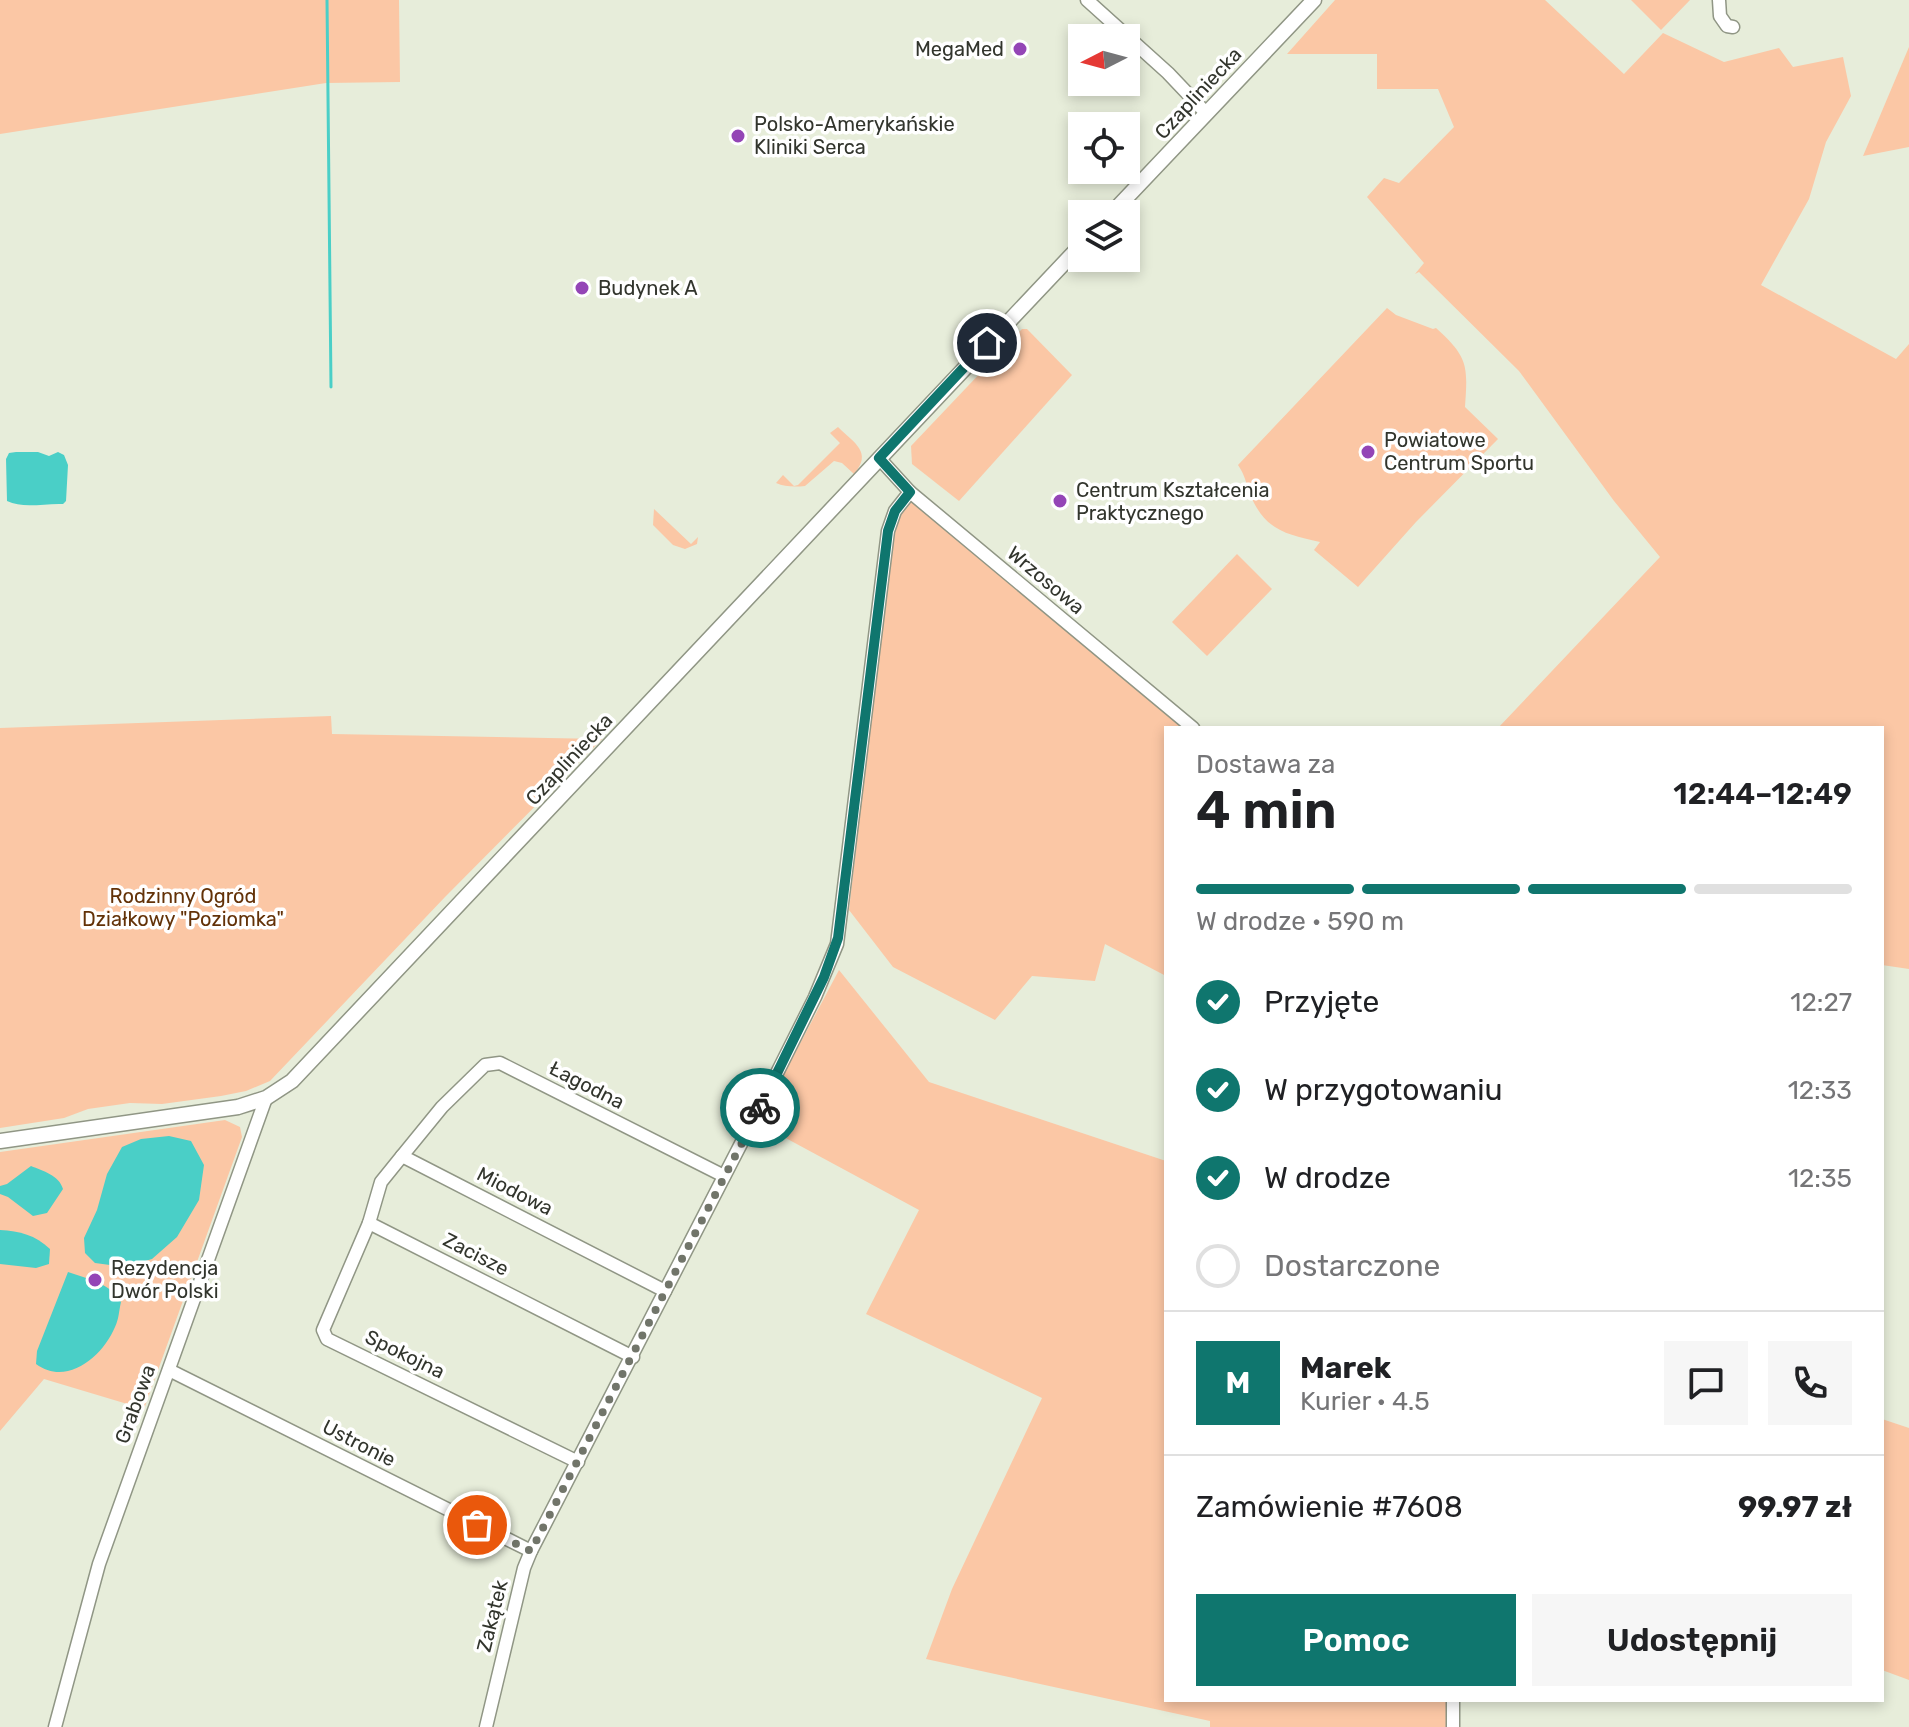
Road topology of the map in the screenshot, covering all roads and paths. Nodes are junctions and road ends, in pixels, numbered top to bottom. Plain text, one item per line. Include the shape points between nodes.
1 (1087, 0) edge
2 (1314, 0) edge
3 (1719, 0) edge
4 (1733, 27) dead end
5 (1206, 113) junction
6 (1124, 200) edge
7 (1068, 259) edge
8 (879, 458) junction
9 (910, 492) junction
10 (1191, 726) edge
11 (266, 1098) junction
12 (0, 1141) edge
13 (402, 1156) junction
14 (724, 1176) junction
15 (369, 1223) junction
16 (665, 1291) junction
17 (633, 1357) junction
18 (169, 1370) junction
19 (578, 1462) junction
20 (531, 1551) junction
21 (1453, 1702) edge
22 (55, 1727) edge
23 (486, 1727) edge
24 (1453, 1727) edge

1 - 5 street
2 - 5 main road, Czapliniecka
3 - 4 street via 1720,16
5 - 6 main road, Czapliniecka
7 - 8 main road, Czapliniecka
8 - 9 street, Wrzosowa
8 - 11 main road, Czapliniecka via 292,1081
9 - 10 street, Wrzosowa
9 - 14 street, Zakątek via 888,531 837,944
11 - 12 main road, Czapliniecka via 229,1109
11 - 18 street, Grabowa
13 - 14 street, Łagodna via 485,1065 500,1063
13 - 15 street via 381,1182
13 - 16 street, Miodowa
14 - 16 street, Zakątek
15 - 17 street, Zacisze
15 - 19 street, Spokojna via 323,1330 327,1339
16 - 17 street, Zakątek
17 - 19 street, Zakątek
18 - 20 street, Ustronie
18 - 22 street, Grabowa via 99,1564
19 - 20 street, Zakątek
20 - 23 street, Zakątek
21 - 24 street

